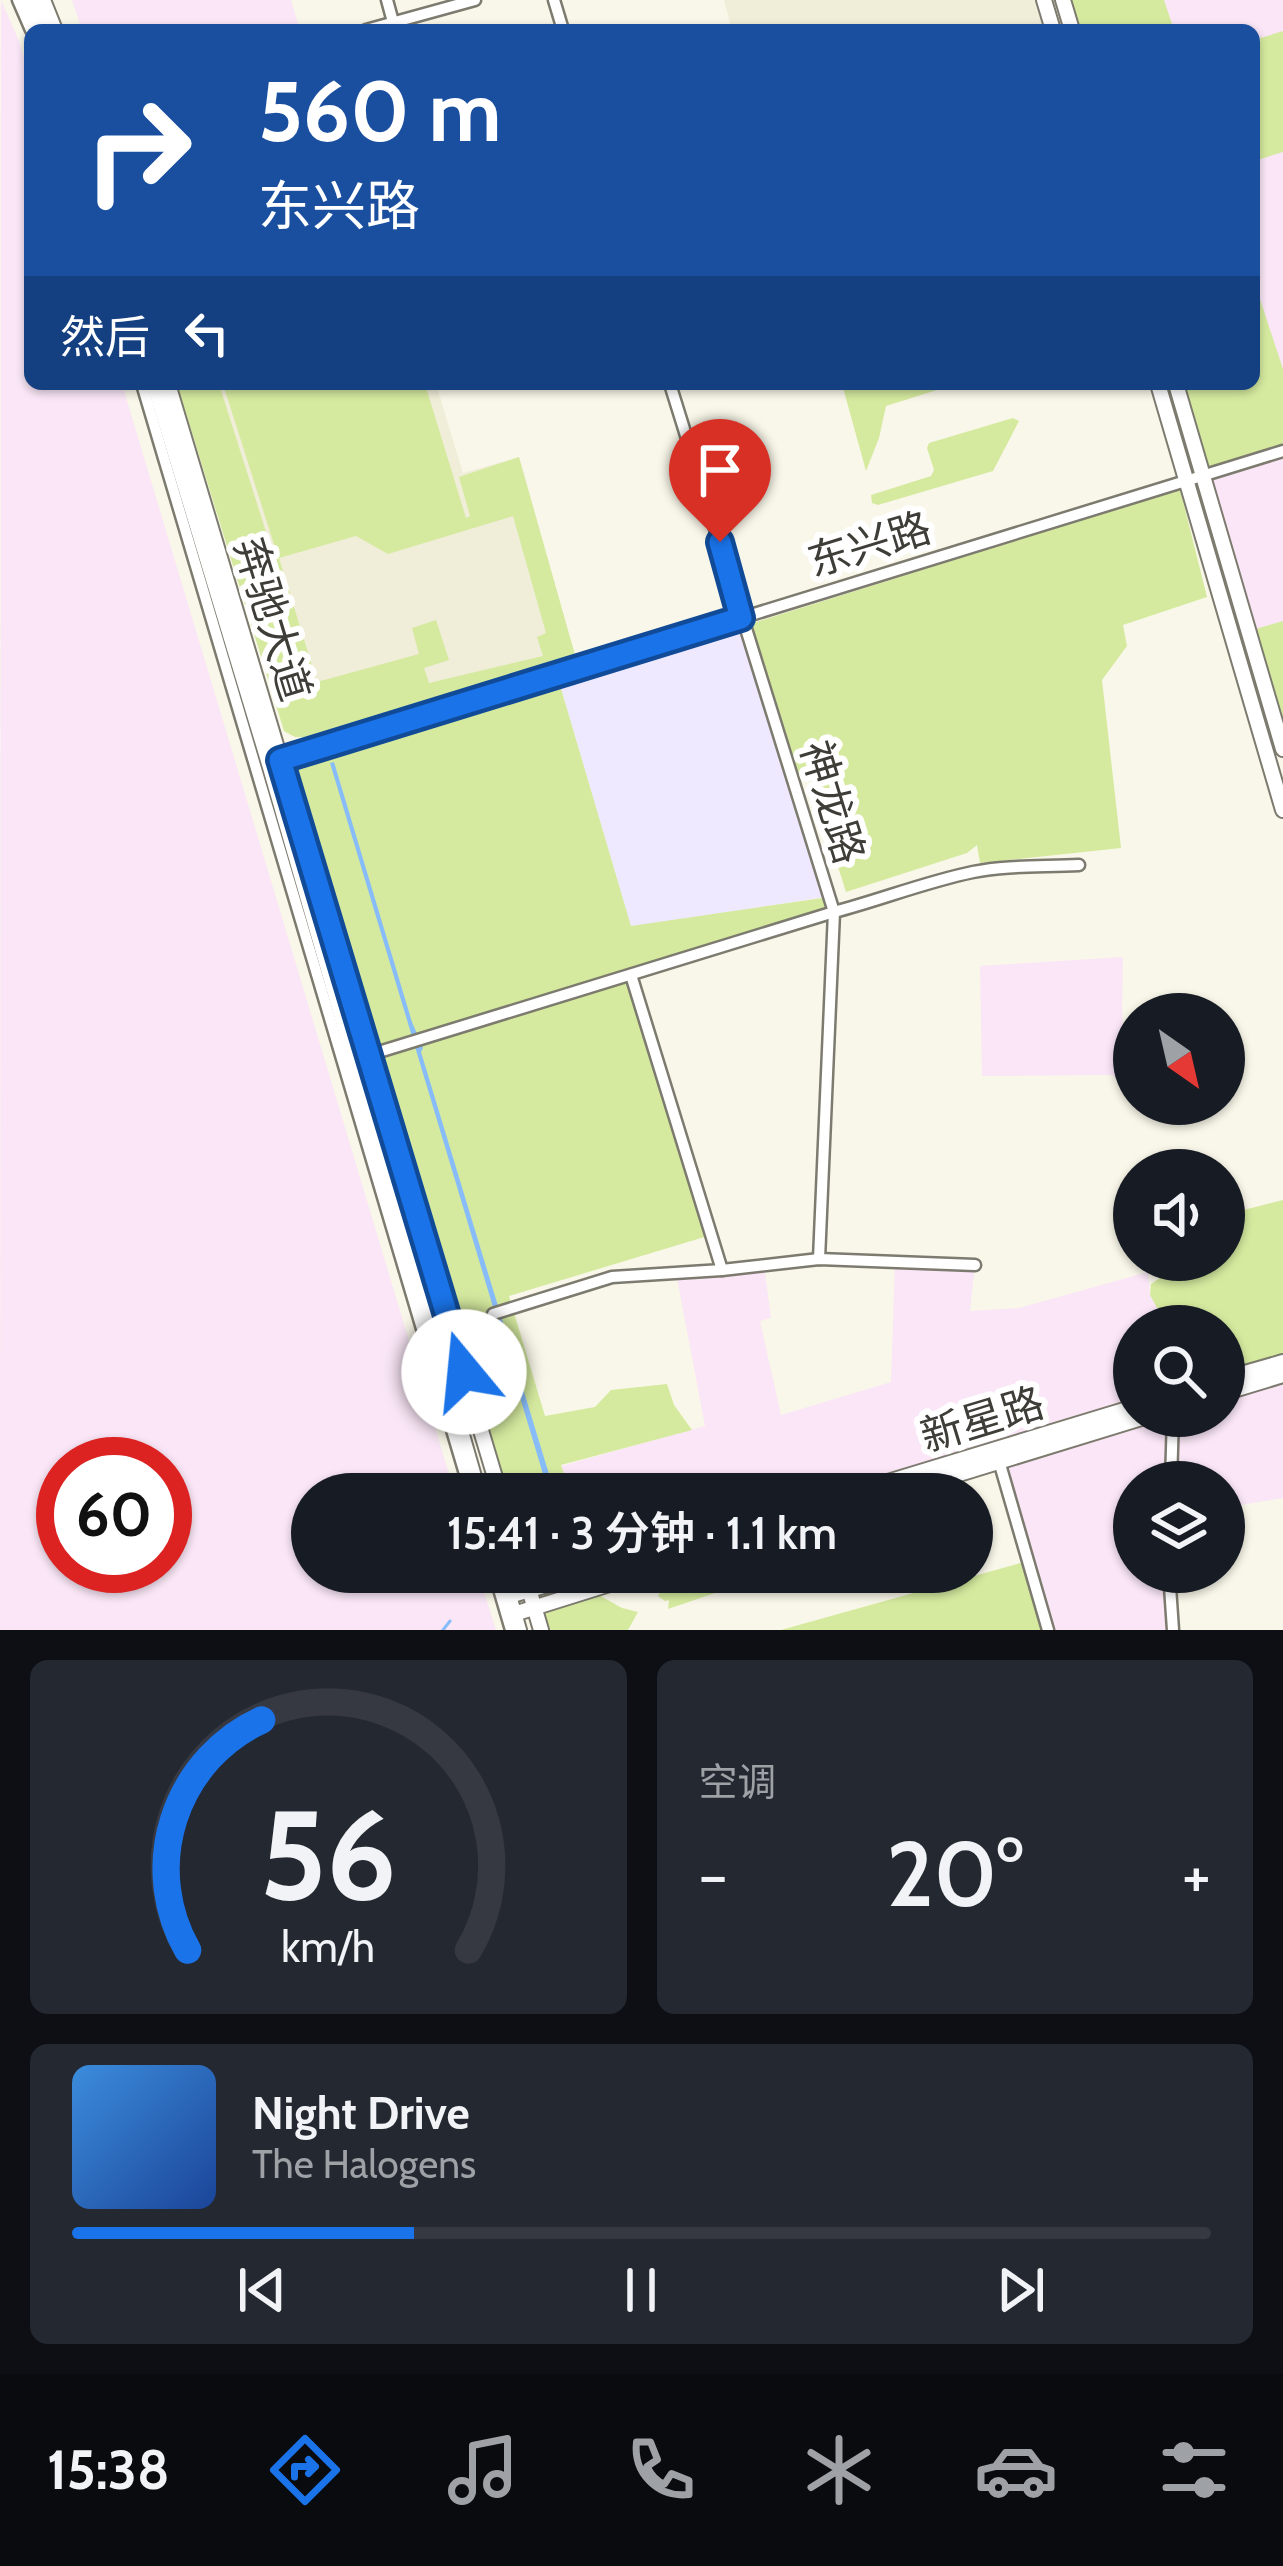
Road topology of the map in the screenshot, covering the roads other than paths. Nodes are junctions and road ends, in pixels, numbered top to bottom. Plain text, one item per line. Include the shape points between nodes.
1 (387, 0) edge
2 (475, 0) edge
3 (393, 22) junction
4 (386, 24) edge
5 (144, 390) edge
6 (156, 390) edge
7 (170, 390) edge
8 (672, 390) edge
9 (1160, 390) edge
10 (1178, 390) edge
11 (1283, 452) edge
12 (1203, 476) junction
13 (1186, 481) junction
14 (741, 618) junction
15 (237, 680) junction
16 (1283, 749) edge
17 (274, 762) junction
18 (1283, 810) edge
19 (1079, 865) dead end
20 (834, 912) junction
21 (631, 975) junction
22 (369, 1055) junction
23 (819, 1259) junction
24 (975, 1265) dead end
25 (722, 1270) junction
26 (493, 1314) dead end
27 (1283, 1361) edge
28 (1245, 1373) edge
29 (1283, 1375) edge
30 (1245, 1387) edge
31 (1113, 1413) edge
32 (1113, 1427) edge
33 (999, 1461) junction
34 (469, 1473) edge
35 (469, 1473) edge
36 (494, 1473) edge
37 (917, 1473) edge
38 (961, 1473) edge
39 (505, 1593) edge
40 (530, 1593) edge
41 (582, 1593) edge
42 (1170, 1593) edge
43 (534, 1608) junction
44 (515, 1625) edge
45 (541, 1630) edge
46 (1048, 1630) edge
47 (1172, 1630) edge

1 - 3 street
2 - 3 street
3 - 4 street
5 - 15 street
6 - 15 main road, 奔驰大道
7 - 17 main road, 奔驰大道
8 - 14 street, 神龙路
9 - 13 main road
10 - 12 main road
11 - 12 street, 东兴路
12 - 13 street, 东兴路
12 - 16 main road
13 - 14 street, 东兴路
13 - 18 main road
14 - 17 street, 东兴路
14 - 20 street, 神龙路
15 - 17 main road, 奔驰大道
15 - 34 street
17 - 22 main road, 奔驰大道
17 - 35 main road, 奔驰大道
19 - 20 street via 977,871
20 - 21 street, 神龙路
20 - 23 street
21 - 22 street, 神龙路
21 - 25 street
22 - 36 main road, 奔驰大道
23 - 24 street
23 - 25 street
25 - 26 street via 612,1277
27 - 28 main road
29 - 30 main road
31 - 37 main road, 新星路
32 - 33 main road, 新星路
33 - 38 main road, 新星路
33 - 46 street
39 - 44 main road
40 - 43 main road
41 - 43 main road
42 - 47 street
43 - 44 main road
43 - 45 main road

